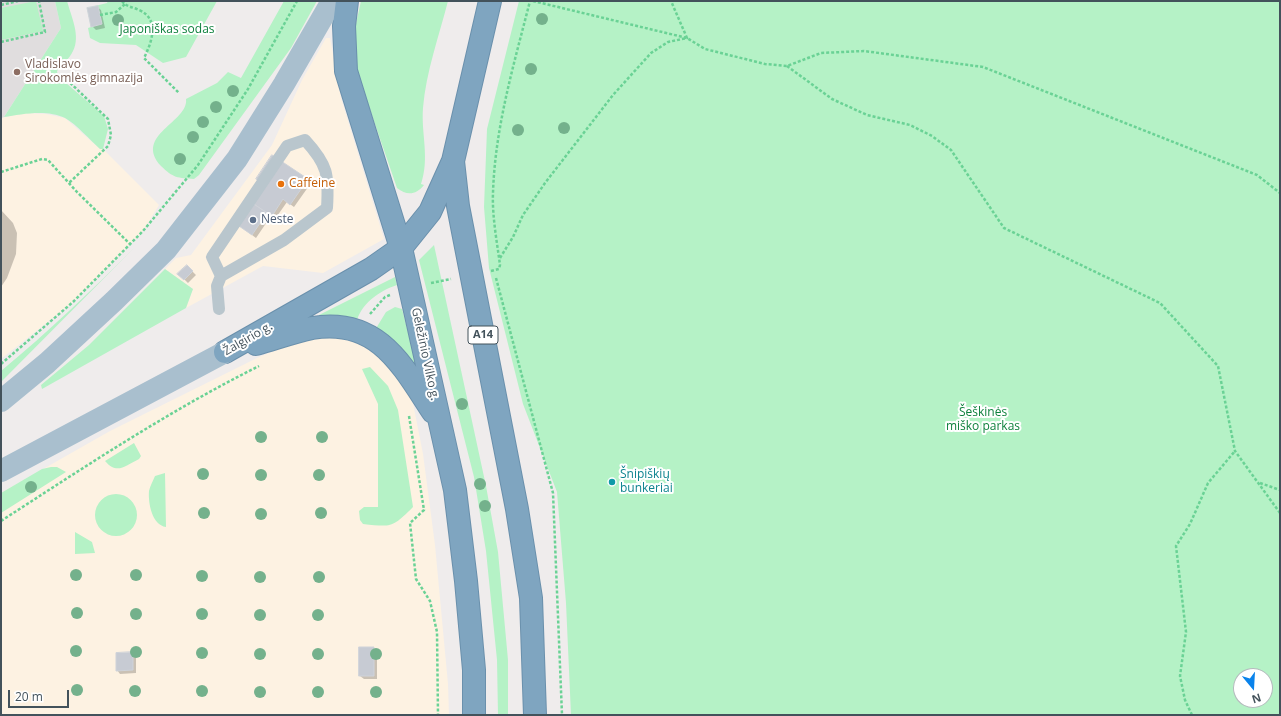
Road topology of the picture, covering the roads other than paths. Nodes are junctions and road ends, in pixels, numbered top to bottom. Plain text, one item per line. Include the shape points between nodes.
1 (332, 1) edge
2 (347, 1) edge
3 (490, 1) edge
4 (452, 161) junction
5 (401, 248) junction
6 (221, 276) junction
7 (219, 309) dead end
8 (225, 352) junction
9 (1, 401) edge
10 (440, 423) junction
11 (1, 471) edge
12 (474, 715) edge
13 (535, 715) edge

1 - 9 main road via 284,84 236,159 166,250 47,363
2 - 5 highway, Geležinio Vilko g. via 344,26 346,71
3 - 4 highway, A14
4 - 5 highway, Žalgirio g. via 430,212
4 - 13 highway, A14 via 458,206 517,509 531,598
5 - 8 highway, Žalgirio g. via 371,269
5 - 10 highway, Geležinio Vilko g.
6 - 6 lane via 284,240 327,208 329,180 319,155 305,140 287,146 212,257
6 - 7 lane via 217,286
8 - 10 highway via 312,328 362,332 387,348 403,366
8 - 11 main road, Žalgirio g.
10 - 12 highway, Geležinio Vilko g. via 455,490 466,581 474,670

